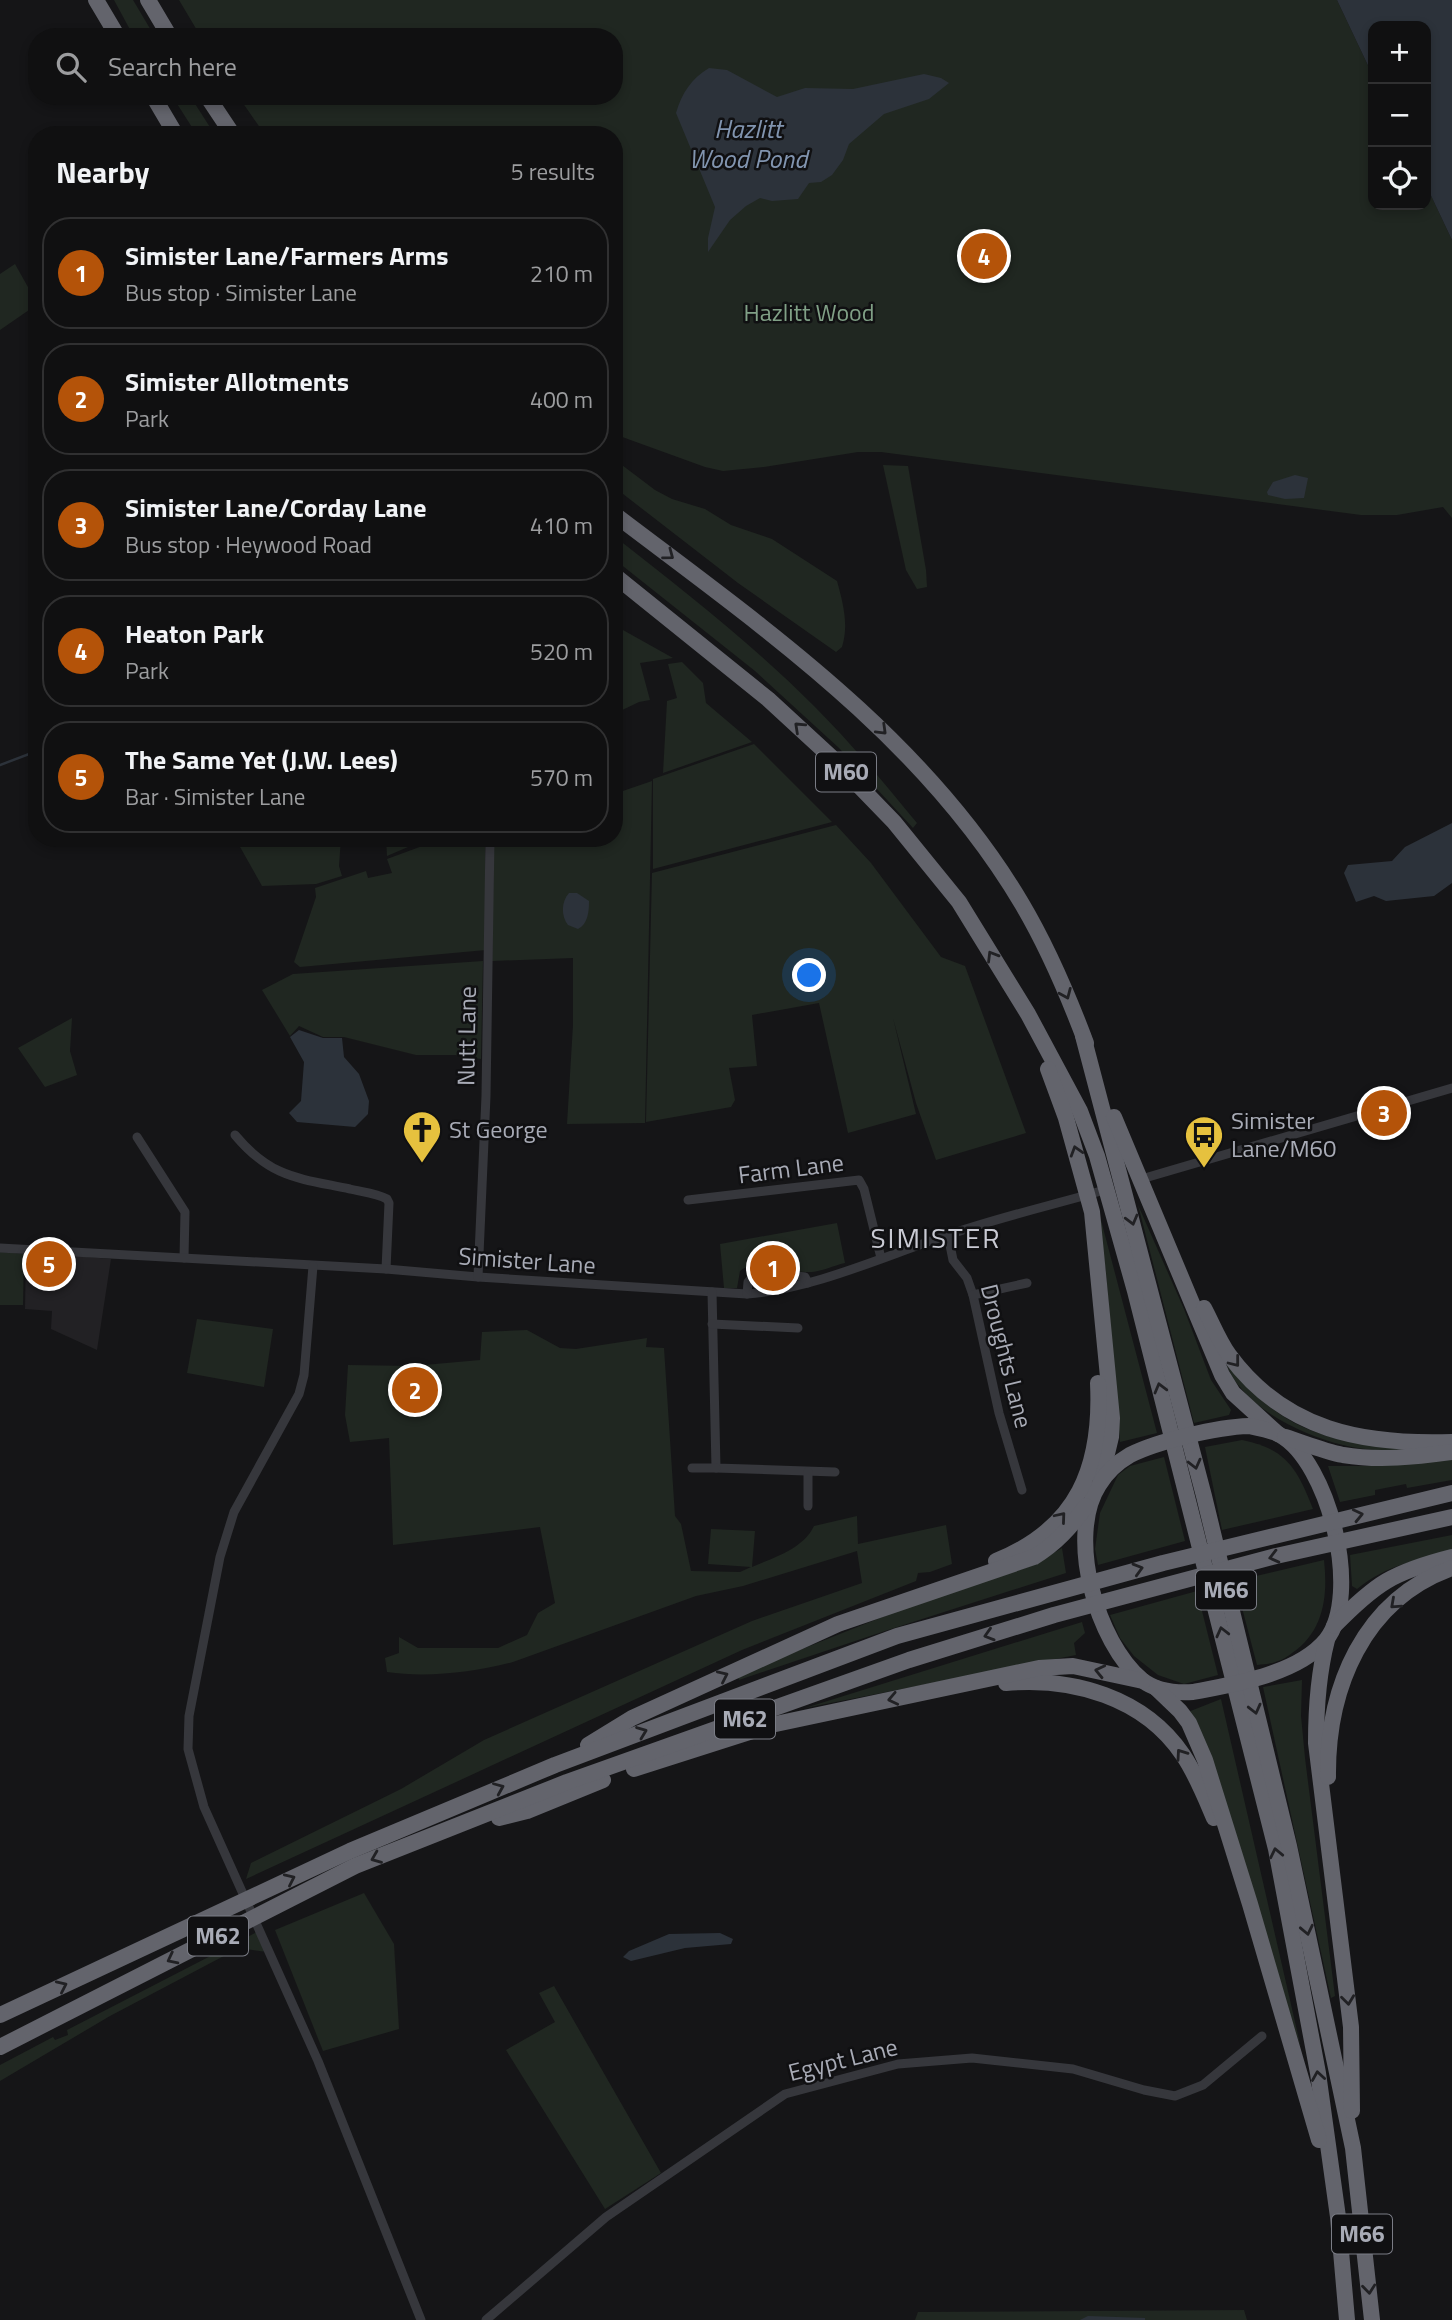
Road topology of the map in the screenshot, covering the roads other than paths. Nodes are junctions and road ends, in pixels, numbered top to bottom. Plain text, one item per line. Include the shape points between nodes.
1 (96, 0) edge
2 (148, 0) edge
3 (113, 28) edge
4 (165, 28) edge
5 (158, 105) edge
6 (213, 105) edge
7 (171, 126) edge
8 (227, 126) edge
9 (623, 521) edge
10 (623, 582) edge
11 (490, 847) edge
12 (1028, 1014) junction
13 (1083, 1036) junction
14 (1452, 1088) edge
15 (1080, 1111) joint
16 (235, 1135) dead end
17 (137, 1137) dead end
18 (1144, 1194) junction
19 (688, 1200) dead end
20 (948, 1235) junction
21 (0, 1248) edge
22 (184, 1258) junction
23 (881, 1258) junction
24 (313, 1266) junction
25 (1098, 1266) junction
26 (386, 1269) junction
27 (478, 1277) junction
28 (808, 1283) junction
29 (1027, 1283) dead end
30 (712, 1292) junction
31 (747, 1294) junction
32 (973, 1295) junction
33 (712, 1324) junction
34 (798, 1328) dead end
35 (1280, 1435) junction
36 (1452, 1442) edge
37 (1452, 1452) edge
38 (692, 1468) dead end
39 (716, 1468) junction
40 (808, 1472) junction
41 (835, 1472) dead end
42 (1100, 1483) junction
43 (1022, 1490) dead end
44 (1452, 1493) edge
45 (1090, 1502) junction
46 (808, 1506) dead end
47 (1452, 1517) edge
48 (1452, 1557) edge
49 (1452, 1568) edge
50 (917, 1595) junction
51 (1330, 1634) junction
52 (1148, 1684) junction
53 (939, 1689) junction
54 (555, 1765) junction
55 (439, 1833) junction
56 (1330, 1859) junction
57 (1250, 1905) junction
58 (0, 2015) edge
59 (1262, 2036) dead end
60 (0, 2047) edge
61 (1353, 2148) junction
62 (1338, 2217) junction
63 (421, 2320) edge
64 (486, 2320) edge
65 (1348, 2320) edge
66 (1372, 2320) edge

1 - 3 highway
2 - 4 highway
5 - 7 highway
6 - 8 highway
9 -> 13 highway, M60 via 839,689 909,756 966,822 1022,904 1047,949
12 -> 10 highway, M60 via 959,902 894,822 768,699
11 - 27 street, Nutt Lane
12 - 15 highway, M60
25 -> 12 highway via 1082,1172
13 - 18 highway
13 -> 61 highway, M66 via 1286,1833
14 - 20 street, Simister Lane
62 -> 15 highway, M66 via 1318,2073 1276,1849 1135,1292
16 - 26 street via 275,1170 387,1199
17 - 22 street via 185,1212
18 - 35 highway via 1222,1375 1233,1393
18 -> 36 highway via 1227,1352 1267,1394 1299,1416 1343,1434 1385,1441
19 - 23 street, Farm Lane via 859,1180
20 - 23 street, Simister Lane
20 - 32 street, Droughts Lane via 953,1261
21 - 22 street, Simister Lane
22 - 24 street, Simister Lane
23 - 28 street, Simister Lane
24 - 26 street, Simister Lane
24 - 63 street via 304,1375 299,1394 234,1512 220,1557 189,1716 188,1749 204,1807 318,2061
25 - 42 highway via 1112,1418
50 -> 25 highway via 1033,1543 1060,1520 1080,1489 1098,1431
26 - 27 street, Simister Lane
27 - 30 street, Simister Lane
28 - 31 street, Simister Lane
28 - 31 street via 805,1277 758,1271 748,1282
29 - 32 street
30 - 31 street, Simister Lane
30 - 33 street
32 - 43 street, Droughts Lane via 999,1413
33 - 34 street
33 - 39 street
35 - 37 highway via 1366,1458
35 - 42 highway via 1249,1426 1146,1448 1121,1461
35 - 51 highway via 1304,1459 1325,1496 1341,1573 1340,1599
38 - 39 street
39 - 40 street
40 - 41 street
40 - 46 street
42 - 45 highway
54 -> 44 highway, M62 via 897,1636 1163,1563
45 - 50 highway via 1062,1536 1034,1557
45 - 52 highway via 1084,1547 1099,1613 1114,1646
47 -> 55 highway, M62 via 1263,1559 909,1660 567,1782
48 - 51 highway via 1388,1579
49 -> 56 highway via 1391,1606 1361,1642 1345,1671 1329,1735
54 -> 50 highway via 632,1718 838,1624
51 - 52 highway via 1298,1664 1282,1671 1203,1690 1180,1692
51 - 56 highway via 1316,1698 1316,1743
52 -> 53 highway via 1087,1668 1056,1666
52 - 57 highway via 1180,1711 1196,1735
53 -> 55 highway via 771,1725 610,1777 527,1811
57 -> 53 highway via 1183,1754 1134,1708 1095,1691 1046,1682
58 -> 54 highway, M62 via 350,1851
55 -> 60 highway, M62 via 355,1866
56 -> 61 highway, M66 via 1351,2027
57 - 62 highway
59 - 64 street, Egypt Lane via 1203,2085 1175,2096 1073,2069 972,2057 898,2064 785,2094 606,2217
61 -> 66 highway, M66
62 - 65 highway, M66

